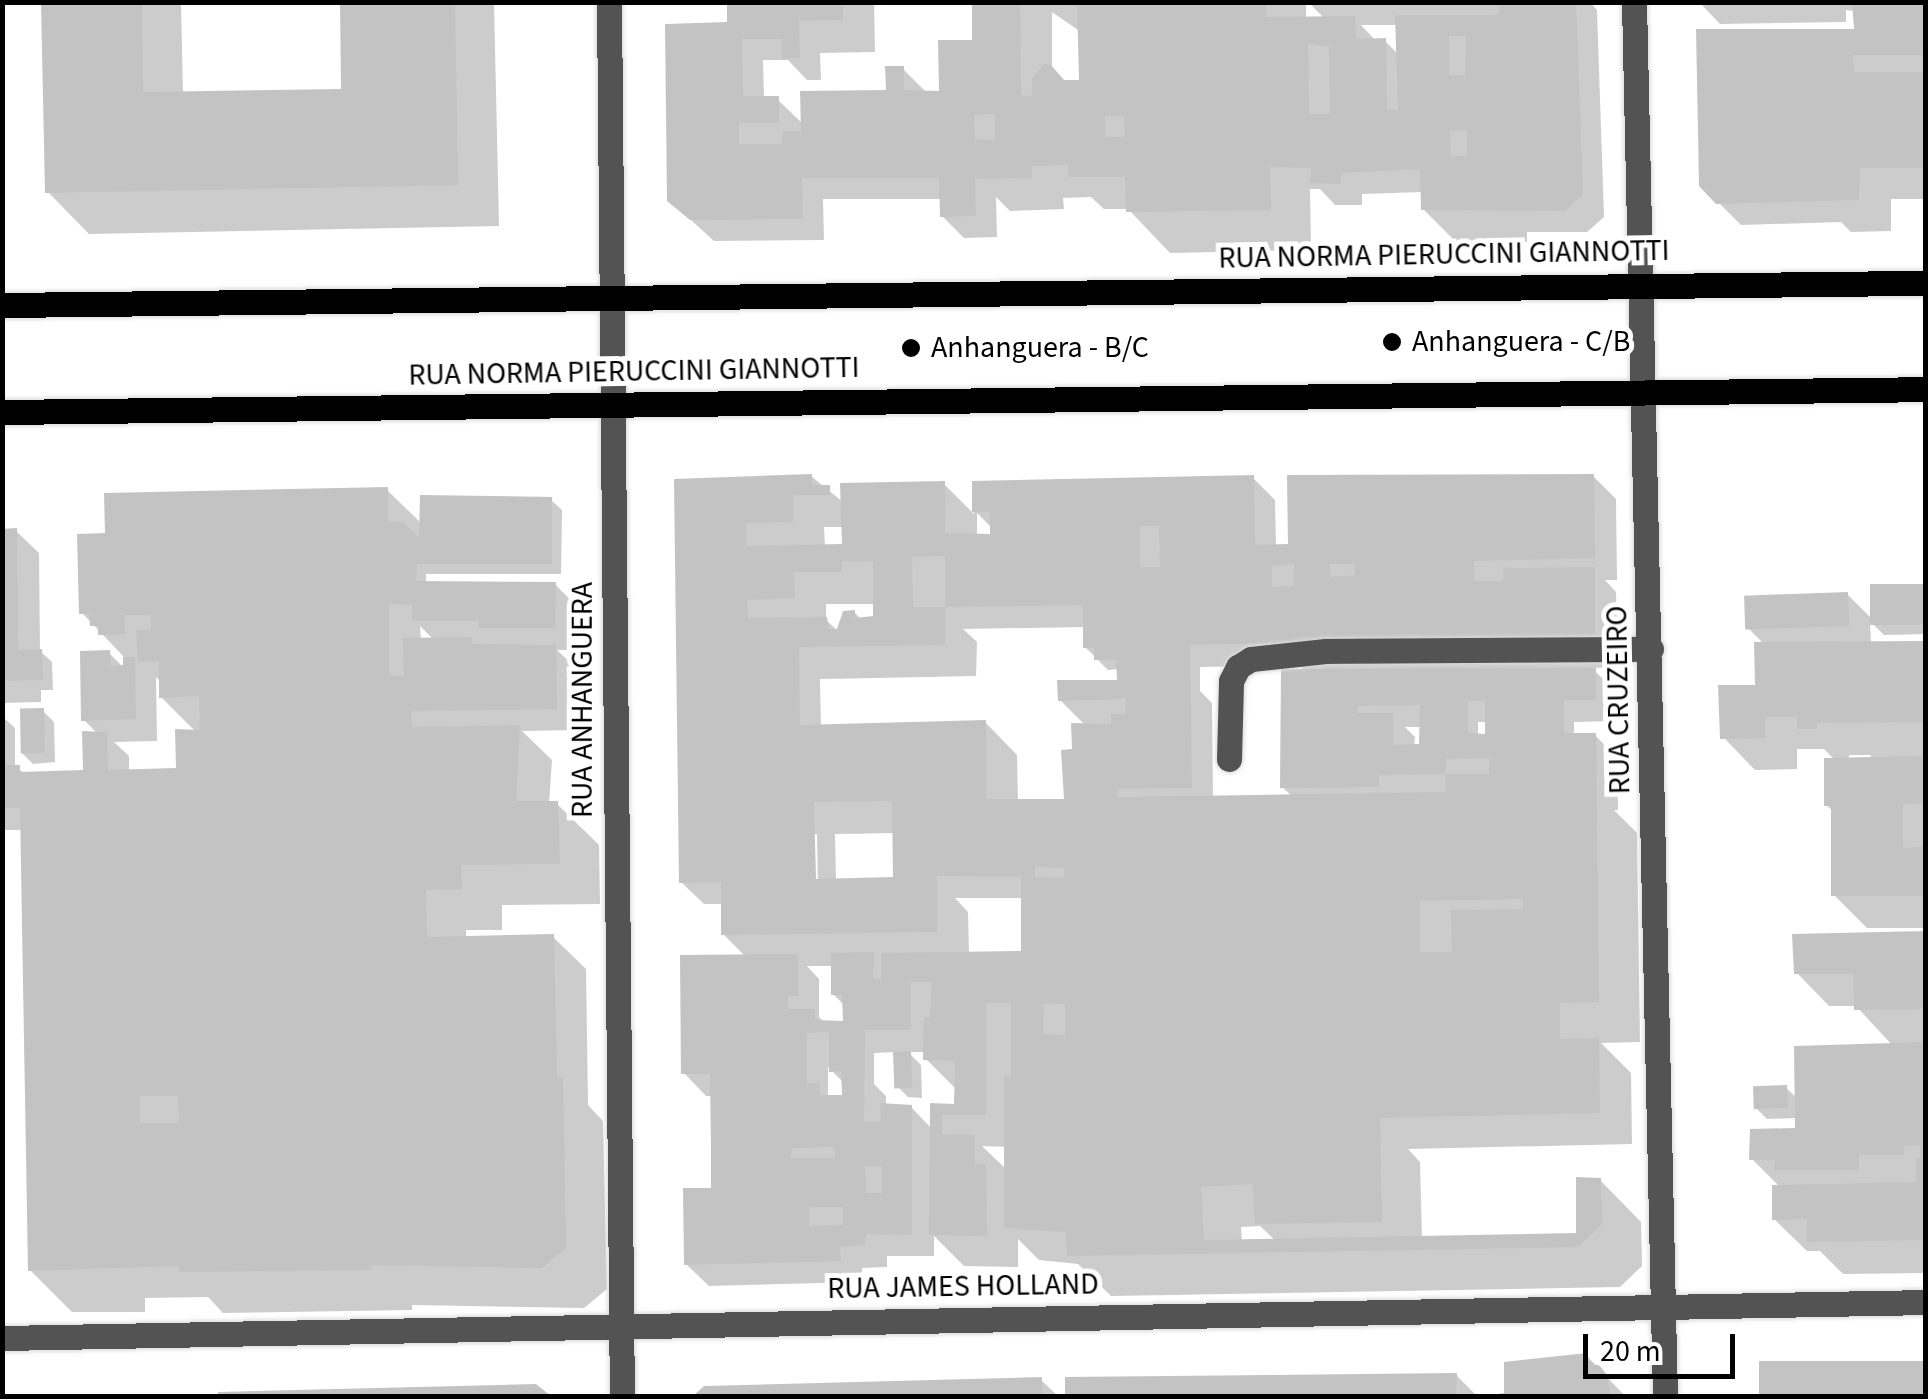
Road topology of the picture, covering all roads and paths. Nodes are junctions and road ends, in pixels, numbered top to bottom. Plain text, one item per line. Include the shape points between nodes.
1 (609, 2) edge
2 (1634, 2) edge
3 (1926, 283) edge
4 (1638, 286) junction
5 (613, 298) junction
6 (2, 305) edge
7 (1926, 389) edge
8 (1642, 392) junction
9 (614, 404) junction
10 (2, 412) edge
11 (1650, 649) junction
12 (1229, 759) dead end
13 (1926, 1302) edge
14 (1664, 1307) junction
15 (620, 1326) junction
16 (2, 1338) edge
17 (622, 1396) edge
18 (1665, 1396) edge

1 - 5 street, RUA ANHANGUERA
2 - 4 street, RUA CRUZEIRO
3 - 4 main road, RUA NORMA PIERUCCINI GIANNOTTI
4 - 5 main road, RUA NORMA PIERUCCINI GIANNOTTI
4 - 8 street, RUA CRUZEIRO
5 - 6 main road, RUA NORMA PIERUCCINI GIANNOTTI
5 - 9 street, RUA ANHANGUERA
7 - 8 main road, RUA NORMA PIERUCCINI GIANNOTTI
8 - 9 main road, RUA NORMA PIERUCCINI GIANNOTTI
8 - 11 street, RUA CRUZEIRO
9 - 10 main road, RUA NORMA PIERUCCINI GIANNOTTI
9 - 15 street, RUA ANHANGUERA
11 - 12 street via 1326,651 1250,659 1232,681
11 - 14 street, RUA CRUZEIRO
13 - 14 street, RUA JAMES HOLLAND
14 - 15 street, RUA JAMES HOLLAND
14 - 18 street, RUA CRUZEIRO
15 - 16 street, RUA JAMES HOLLAND
15 - 17 street, RUA ANHANGUERA

